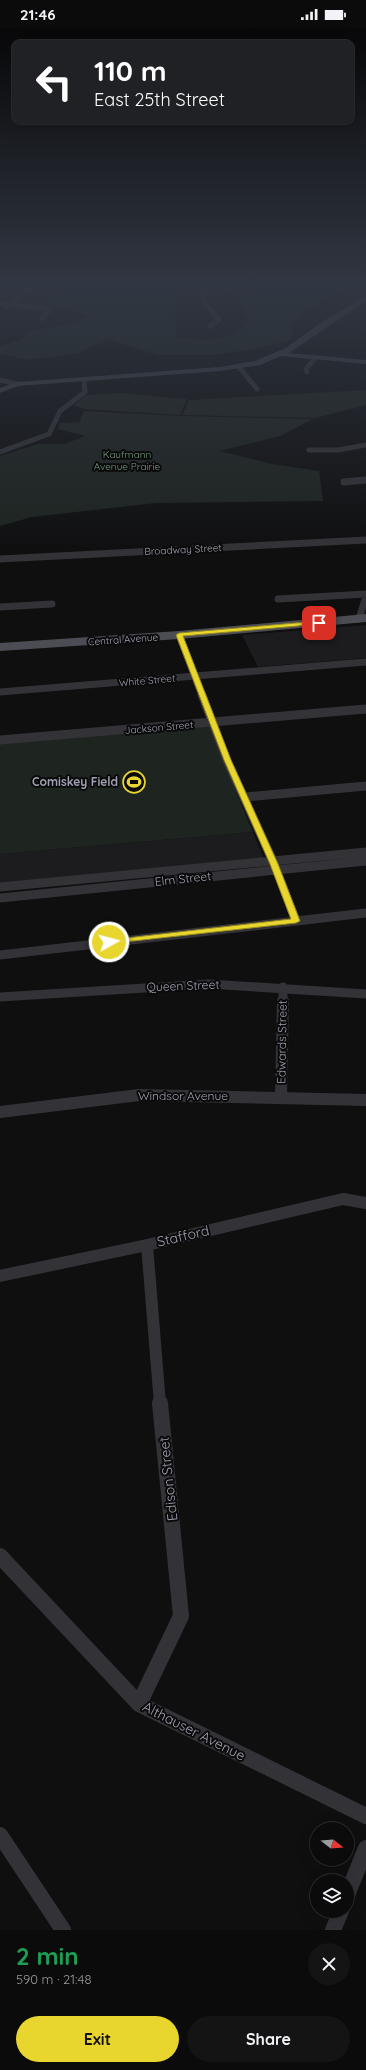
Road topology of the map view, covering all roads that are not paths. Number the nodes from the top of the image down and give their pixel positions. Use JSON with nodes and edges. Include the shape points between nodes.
{"nodes":[{"id":1,"x":152,"y":374,"type":"edge"},
{"id":2,"x":245,"y":374,"type":"edge"},
{"id":3,"x":84,"y":379,"type":"junction"},
{"id":4,"x":0,"y":380,"type":"edge"},
{"id":5,"x":16,"y":384,"type":"junction"},
{"id":6,"x":257,"y":389,"type":"dead end"},
{"id":7,"x":0,"y":391,"type":"edge"},
{"id":8,"x":366,"y":445,"type":"edge"},
{"id":9,"x":309,"y":450,"type":"dead end"},
{"id":10,"x":0,"y":452,"type":"edge"},
{"id":11,"x":366,"y":480,"type":"edge"},
{"id":12,"x":344,"y":482,"type":"dead end"},
{"id":13,"x":366,"y":540,"type":"edge"},
{"id":14,"x":0,"y":559,"type":"edge"},
{"id":15,"x":366,"y":595,"type":"edge"},
{"id":16,"x":278,"y":600,"type":"dead end"},
{"id":17,"x":52,"y":604,"type":"dead end"},
{"id":18,"x":0,"y":607,"type":"edge"},
{"id":19,"x":362,"y":619,"type":"edge"},
{"id":20,"x":179,"y":635,"type":"junction"},
{"id":21,"x":0,"y":647,"type":"edge"},
{"id":22,"x":366,"y":662,"type":"edge"},
{"id":23,"x":196,"y":676,"type":"junction"},
{"id":24,"x":0,"y":692,"type":"edge"},
{"id":25,"x":366,"y":709,"type":"edge"},
{"id":26,"x":213,"y":722,"type":"junction"},
{"id":27,"x":0,"y":740,"type":"edge"},
{"id":28,"x":366,"y":786,"type":"edge"},
{"id":29,"x":245,"y":797,"type":"junction"},
{"id":30,"x":366,"y":852,"type":"edge"},
{"id":31,"x":366,"y":861,"type":"edge"},
{"id":32,"x":274,"y":865,"type":"junction"},
{"id":33,"x":0,"y":887,"type":"edge"},
{"id":34,"x":0,"y":898,"type":"edge"},
{"id":35,"x":366,"y":914,"type":"edge"},
{"id":36,"x":296,"y":921,"type":"junction"},
{"id":37,"x":0,"y":955,"type":"edge"},
{"id":38,"x":283,"y":988,"type":"junction"},
{"id":39,"x":366,"y":994,"type":"edge"},
{"id":40,"x":0,"y":997,"type":"edge"},
{"id":41,"x":281,"y":1097,"type":"junction"},
{"id":42,"x":366,"y":1100,"type":"edge"},
{"id":43,"x":0,"y":1112,"type":"edge"},
{"id":44,"x":366,"y":1203,"type":"edge"},
{"id":45,"x":147,"y":1244,"type":"junction"},
{"id":46,"x":0,"y":1276,"type":"edge"},
{"id":47,"x":0,"y":1556,"type":"edge"},
{"id":48,"x":139,"y":1704,"type":"junction"},
{"id":49,"x":366,"y":1816,"type":"edge"},
{"id":50,"x":0,"y":1835,"type":"edge"},
{"id":51,"x":366,"y":1848,"type":"edge"},
{"id":52,"x":354,"y":1878,"type":"edge"},
{"id":53,"x":338,"y":1918,"type":"edge"},
{"id":54,"x":63,"y":1930,"type":"edge"},
{"id":55,"x":333,"y":1930,"type":"edge"}],
"edges":[{"from":1,"to":3,"type":"main road"},
{"from":2,"to":6,"type":"street"},
{"from":3,"to":5,"type":"main road"},
{"from":3,"to":10,"type":"street","via":[[85,392],[60,411],[49,434]]},
{"from":4,"to":5,"type":"street"},
{"from":5,"to":7,"type":"main road"},
{"from":8,"to":9,"type":"street","via":[[338,450]]},
{"from":11,"to":12,"type":"street"},
{"from":13,"to":14,"type":"street","name":"Broadway Street"},
{"from":15,"to":16,"type":"street"},
{"from":15,"to":19,"type":"street"},
{"from":17,"to":18,"type":"street"},
{"from":19,"to":20,"type":"main road","name":"Central Avenue"},
{"from":20,"to":21,"type":"main road","name":"Central Avenue"},
{"from":20,"to":23,"type":"street"},
{"from":22,"to":23,"type":"street","name":"White Street"},
{"from":23,"to":24,"type":"street","name":"White Street"},
{"from":23,"to":26,"type":"street"},
{"from":25,"to":26,"type":"street","name":"Jackson Street"},
{"from":26,"to":27,"type":"street","name":"Jackson Street"},
{"from":26,"to":29,"type":"street","via":[[227,760]]},
{"from":28,"to":29,"type":"street"},
{"from":29,"to":32,"type":"street"},
{"from":30,"to":32,"type":"street","name":"Elm Street"},
{"from":31,"to":32,"type":"street","name":"Elm Street"},
{"from":32,"to":33,"type":"street","name":"Elm Street"},
{"from":32,"to":34,"type":"street","name":"Elm Street"},
{"from":32,"to":36,"type":"street"},
{"from":35,"to":36,"type":"street"},
{"from":36,"to":37,"type":"street"},
{"from":38,"to":39,"type":"street","name":"Queen Street"},
{"from":38,"to":40,"type":"street","name":"Queen Street","via":[[209,984]]},
{"from":38,"to":41,"type":"street","name":"Edwards Street"},
{"from":41,"to":42,"type":"street","name":"Windsor Avenue"},
{"from":41,"to":43,"type":"street","name":"Windsor Avenue","via":[[139,1095]]},
{"from":44,"to":45,"type":"street","name":"Stafford","via":[[343,1200]]},
{"from":45,"to":46,"type":"street","name":"Stafford"},
{"from":45,"to":48,"type":"street","name":"Edison Street","via":[[181,1616]]},
{"from":47,"to":48,"type":"street","name":"Althauser Avenue"},
{"from":48,"to":49,"type":"street","name":"Althauser Avenue"},
{"from":50,"to":54,"type":"street"},
{"from":51,"to":52,"type":"street"},
{"from":53,"to":55,"type":"street"}]}
